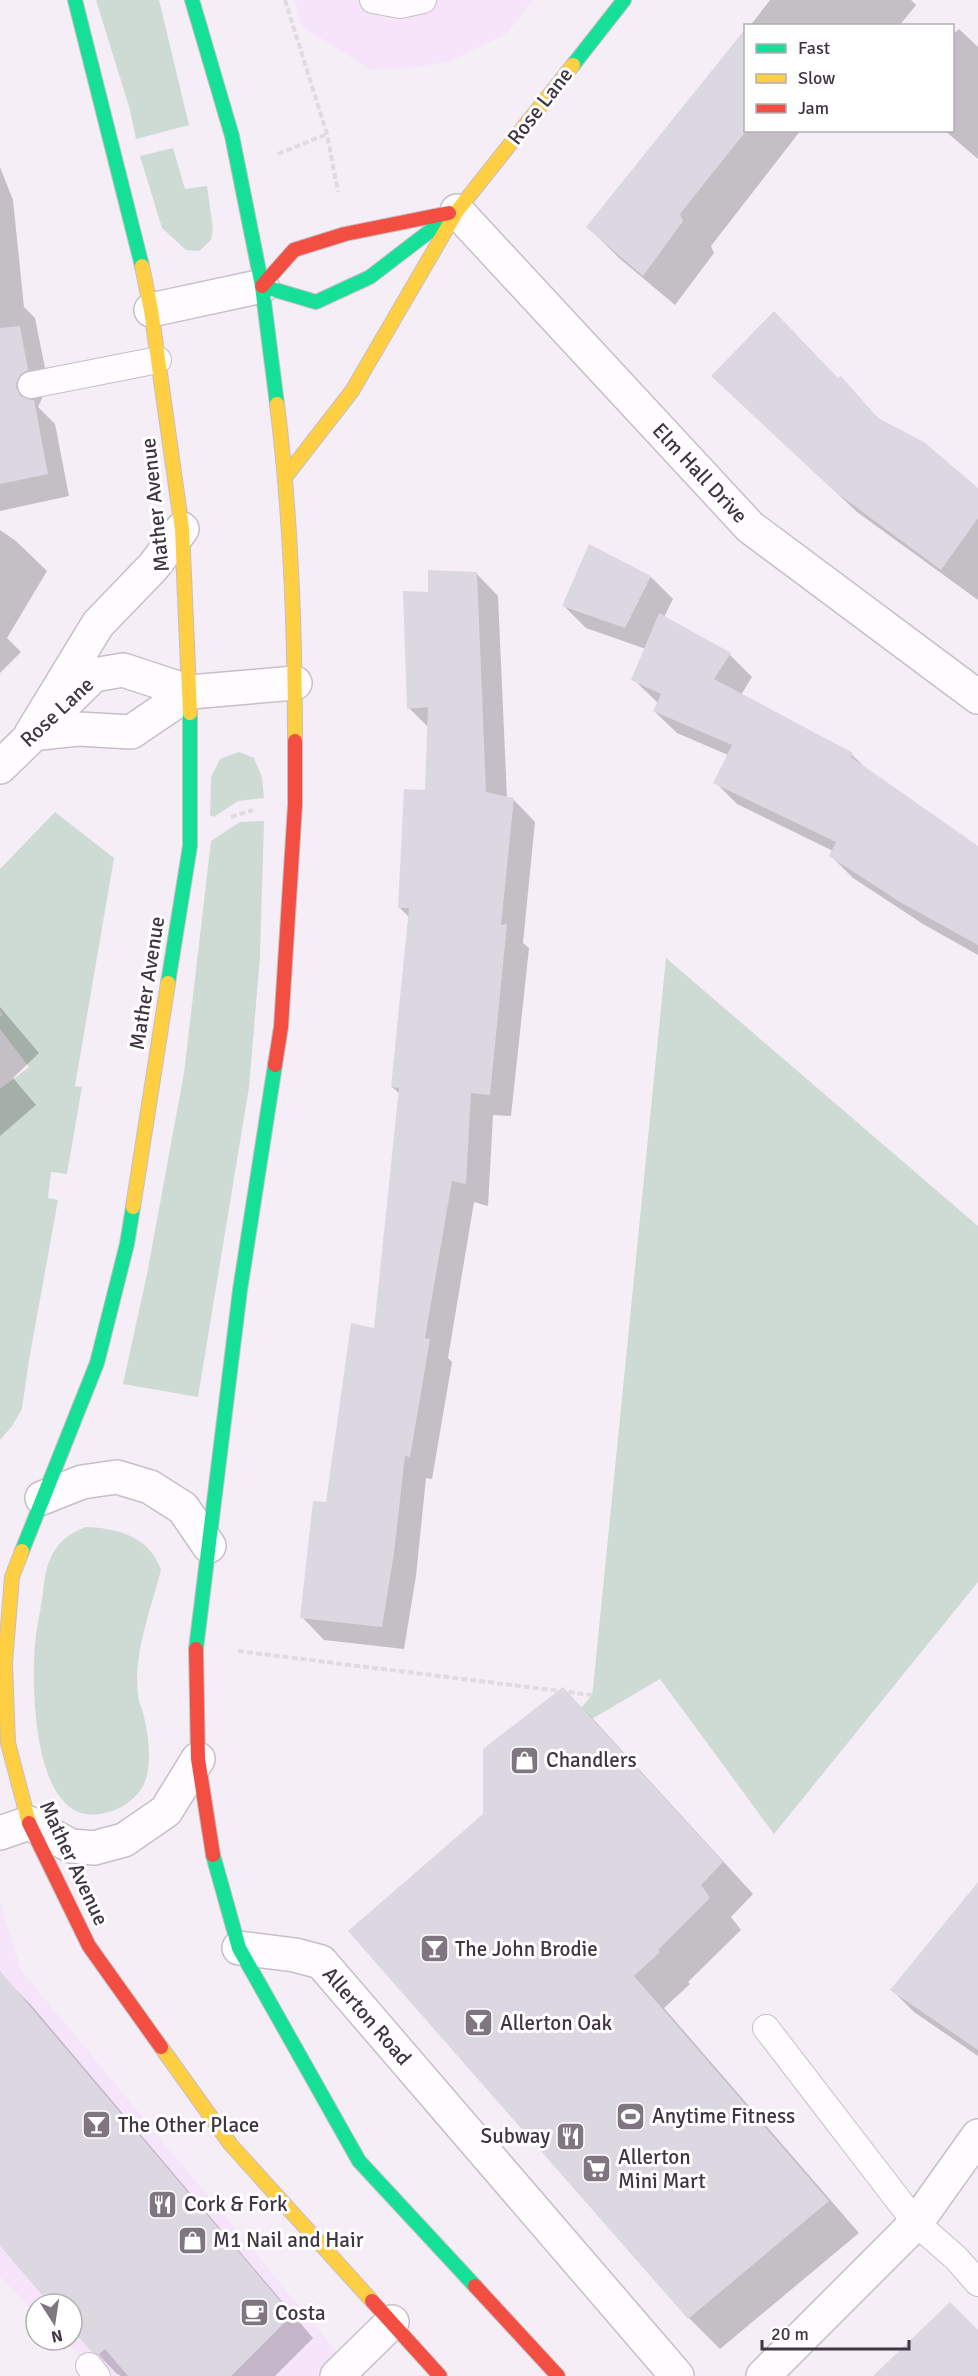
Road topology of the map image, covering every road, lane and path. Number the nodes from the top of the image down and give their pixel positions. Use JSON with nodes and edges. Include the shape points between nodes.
{"nodes":[{"id":1,"x":75,"y":0,"type":"edge"},
{"id":2,"x":192,"y":0,"type":"edge"},
{"id":3,"x":285,"y":0,"type":"edge"},
{"id":4,"x":373,"y":0,"type":"edge"},
{"id":5,"x":423,"y":0,"type":"edge"},
{"id":6,"x":624,"y":0,"type":"edge"},
{"id":7,"x":327,"y":134,"type":"junction"},
{"id":8,"x":239,"y":169,"type":"junction"},
{"id":9,"x":457,"y":211,"type":"junction"},
{"id":10,"x":345,"y":234,"type":"junction"},
{"id":11,"x":262,"y":286,"type":"junction"},
{"id":12,"x":151,"y":310,"type":"junction"},
{"id":13,"x":158,"y":360,"type":"junction"},
{"id":14,"x":31,"y":385,"type":"dead end"},
{"id":15,"x":286,"y":476,"type":"junction"},
{"id":16,"x":182,"y":529,"type":"junction"},
{"id":17,"x":295,"y":683,"type":"junction"},
{"id":18,"x":190,"y":692,"type":"junction"},
{"id":19,"x":978,"y":697,"type":"edge"},
{"id":20,"x":31,"y":734,"type":"junction"},
{"id":21,"x":0,"y":767,"type":"edge"},
{"id":22,"x":259,"y":809,"type":"dead end"},
{"id":23,"x":231,"y":818,"type":"dead end"},
{"id":24,"x":42,"y":1498,"type":"junction"},
{"id":25,"x":209,"y":1546,"type":"junction"},
{"id":26,"x":6,"y":1572,"type":"edge"},
{"id":27,"x":196,"y":1646,"type":"junction"},
{"id":28,"x":592,"y":1695,"type":"dead end"},
{"id":29,"x":198,"y":1759,"type":"junction"},
{"id":30,"x":14,"y":1828,"type":"edge"},
{"id":31,"x":239,"y":1948,"type":"junction"},
{"id":32,"x":766,"y":2028,"type":"dead end"},
{"id":33,"x":978,"y":2136,"type":"edge"},
{"id":34,"x":916,"y":2223,"type":"junction"},
{"id":35,"x":978,"y":2283,"type":"edge"},
{"id":36,"x":392,"y":2322,"type":"junction"},
{"id":37,"x":337,"y":2376,"type":"edge"},
{"id":38,"x":440,"y":2376,"type":"edge"},
{"id":39,"x":558,"y":2376,"type":"edge"},
{"id":40,"x":677,"y":2376,"type":"edge"},
{"id":41,"x":763,"y":2376,"type":"edge"}],
"edges":[{"from":1,"to":12,"type":"main road","name":"Mather Avenue"},
{"from":2,"to":8,"type":"main road"},
{"from":3,"to":7,"type":"path"},
{"from":4,"to":5,"type":"lane","via":[[400,5]]},
{"from":6,"to":9,"type":"main road","name":"Rose Lane"},
{"from":7,"to":8,"type":"path"},
{"from":7,"to":10,"type":"path"},
{"from":8,"to":11,"type":"main road"},
{"from":9,"to":10,"type":"main road"},
{"from":9,"to":11,"type":"main road","via":[[370,277],[316,302]]},
{"from":9,"to":15,"type":"main road","via":[[352,391]]},
{"from":9,"to":19,"type":"street","name":"Elm Hall Drive","via":[[750,527]]},
{"from":10,"to":11,"type":"main road","via":[[294,250]]},
{"from":11,"to":12,"type":"street"},
{"from":11,"to":15,"type":"main road"},
{"from":12,"to":13,"type":"main road","name":"Mather Avenue"},
{"from":13,"to":14,"type":"lane"},
{"from":13,"to":16,"type":"main road","name":"Mather Avenue"},
{"from":15,"to":17,"type":"main road"},
{"from":16,"to":18,"type":"main road","name":"Mather Avenue"},
{"from":16,"to":20,"type":"street","via":[[153,567],[98,624]]},
{"from":17,"to":18,"type":"street"},
{"from":17,"to":25,"type":"main road","via":[[295,805],[281,1027],[240,1290]]},
{"from":18,"to":20,"type":"street","via":[[130,732],[78,729]]},
{"from":18,"to":20,"type":"street","name":"Rose Lane","via":[[123,670],[94,675]]},
{"from":18,"to":24,"type":"main road","name":"Mather Avenue","via":[[190,846],[127,1244],[97,1363]]},
{"from":20,"to":21,"type":"street","name":"Rose Lane"},
{"from":22,"to":23,"type":"path"},
{"from":24,"to":25,"type":"street","via":[[82,1482],[117,1477],[150,1487],[183,1508]]},
{"from":24,"to":26,"type":"main road","name":"Mather Avenue"},
{"from":25,"to":27,"type":"main road"},
{"from":26,"to":30,"type":"main road","name":"Mather Avenue","via":[[5,1663]]},
{"from":27,"to":28,"type":"path"},
{"from":27,"to":29,"type":"main road"},
{"from":29,"to":30,"type":"street","via":[[166,1811],[124,1840],[94,1848],[71,1846]]},
{"from":29,"to":31,"type":"main road","via":[[215,1868]]},
{"from":30,"to":36,"type":"main road","name":"Mather Avenue","via":[[89,1946],[231,2145]]},
{"from":31,"to":39,"type":"main road","via":[[359,2161]]},
{"from":31,"to":40,"type":"street","name":"Allerton Road","via":[[321,1962]]},
{"from":32,"to":34,"type":"lane"},
{"from":33,"to":34,"type":"street"},
{"from":34,"to":35,"type":"lane"},
{"from":34,"to":41,"type":"street"},
{"from":36,"to":37,"type":"street"},
{"from":36,"to":38,"type":"main road"}]}
